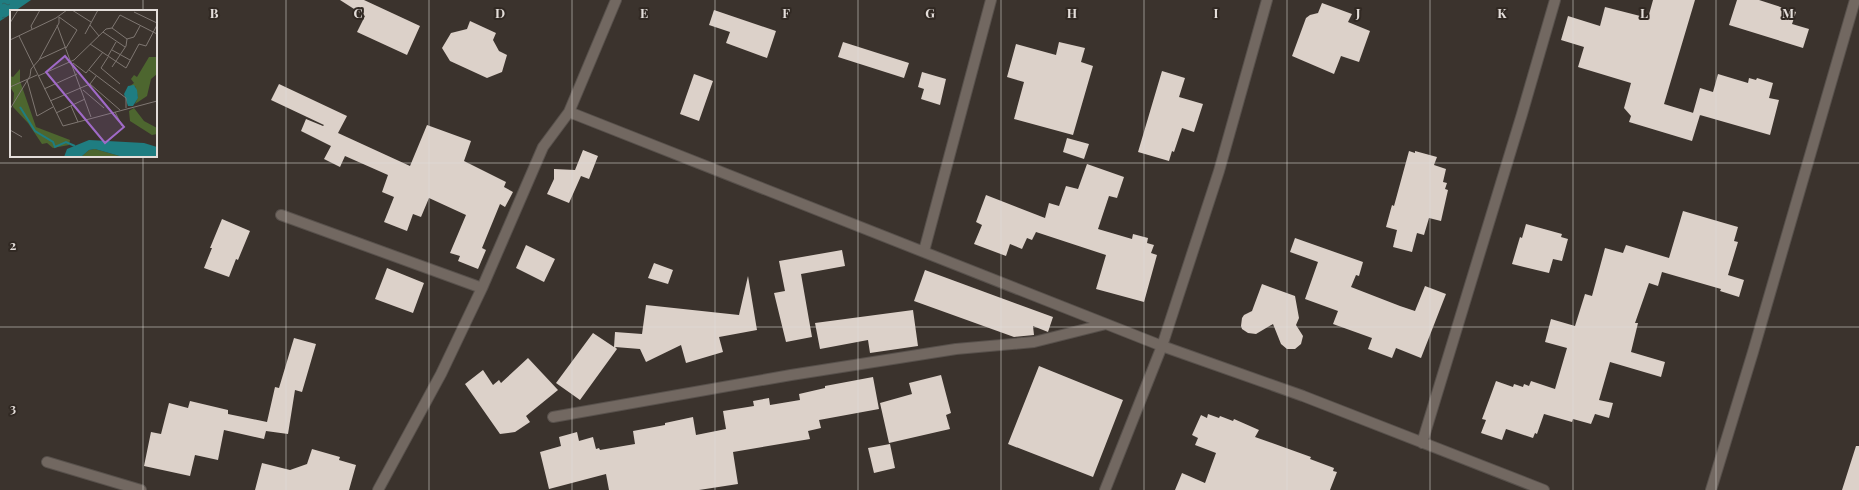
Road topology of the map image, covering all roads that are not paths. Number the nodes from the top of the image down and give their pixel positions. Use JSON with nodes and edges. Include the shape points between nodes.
{"nodes":[{"id":1,"x":616,"y":0,"type":"edge"},
{"id":2,"x":991,"y":0,"type":"edge"},
{"id":3,"x":1267,"y":0,"type":"edge"},
{"id":4,"x":1555,"y":0,"type":"edge"},
{"id":5,"x":1855,"y":0,"type":"edge"},
{"id":6,"x":569,"y":112,"type":"junction"},
{"id":7,"x":281,"y":214,"type":"dead end"},
{"id":8,"x":924,"y":251,"type":"junction"},
{"id":9,"x":482,"y":288,"type":"junction"},
{"id":10,"x":1106,"y":324,"type":"junction"},
{"id":11,"x":1162,"y":346,"type":"junction"},
{"id":12,"x":553,"y":417,"type":"dead end"},
{"id":13,"x":1422,"y":443,"type":"junction"},
{"id":14,"x":47,"y":462,"type":"dead end"},
{"id":15,"x":141,"y":490,"type":"edge"},
{"id":16,"x":378,"y":490,"type":"edge"},
{"id":17,"x":1105,"y":490,"type":"edge"},
{"id":18,"x":1544,"y":490,"type":"edge"},
{"id":19,"x":1711,"y":490,"type":"edge"}],
"edges":[{"from":1,"to":6,"type":"street"},
{"from":2,"to":8,"type":"street"},
{"from":3,"to":11,"type":"street","via":[[1219,171]]},
{"from":4,"to":13,"type":"street"},
{"from":5,"to":19,"type":"street"},
{"from":6,"to":8,"type":"street"},
{"from":6,"to":9,"type":"street","via":[[543,147]]},
{"from":7,"to":9,"type":"street"},
{"from":8,"to":10,"type":"street"},
{"from":9,"to":16,"type":"street","via":[[441,374]]},
{"from":10,"to":11,"type":"street"},
{"from":10,"to":12,"type":"street","via":[[1034,342],[956,348]]},
{"from":11,"to":13,"type":"street","via":[[1303,396]]},
{"from":11,"to":17,"type":"street"},
{"from":13,"to":18,"type":"street"},
{"from":14,"to":15,"type":"street"}]}
